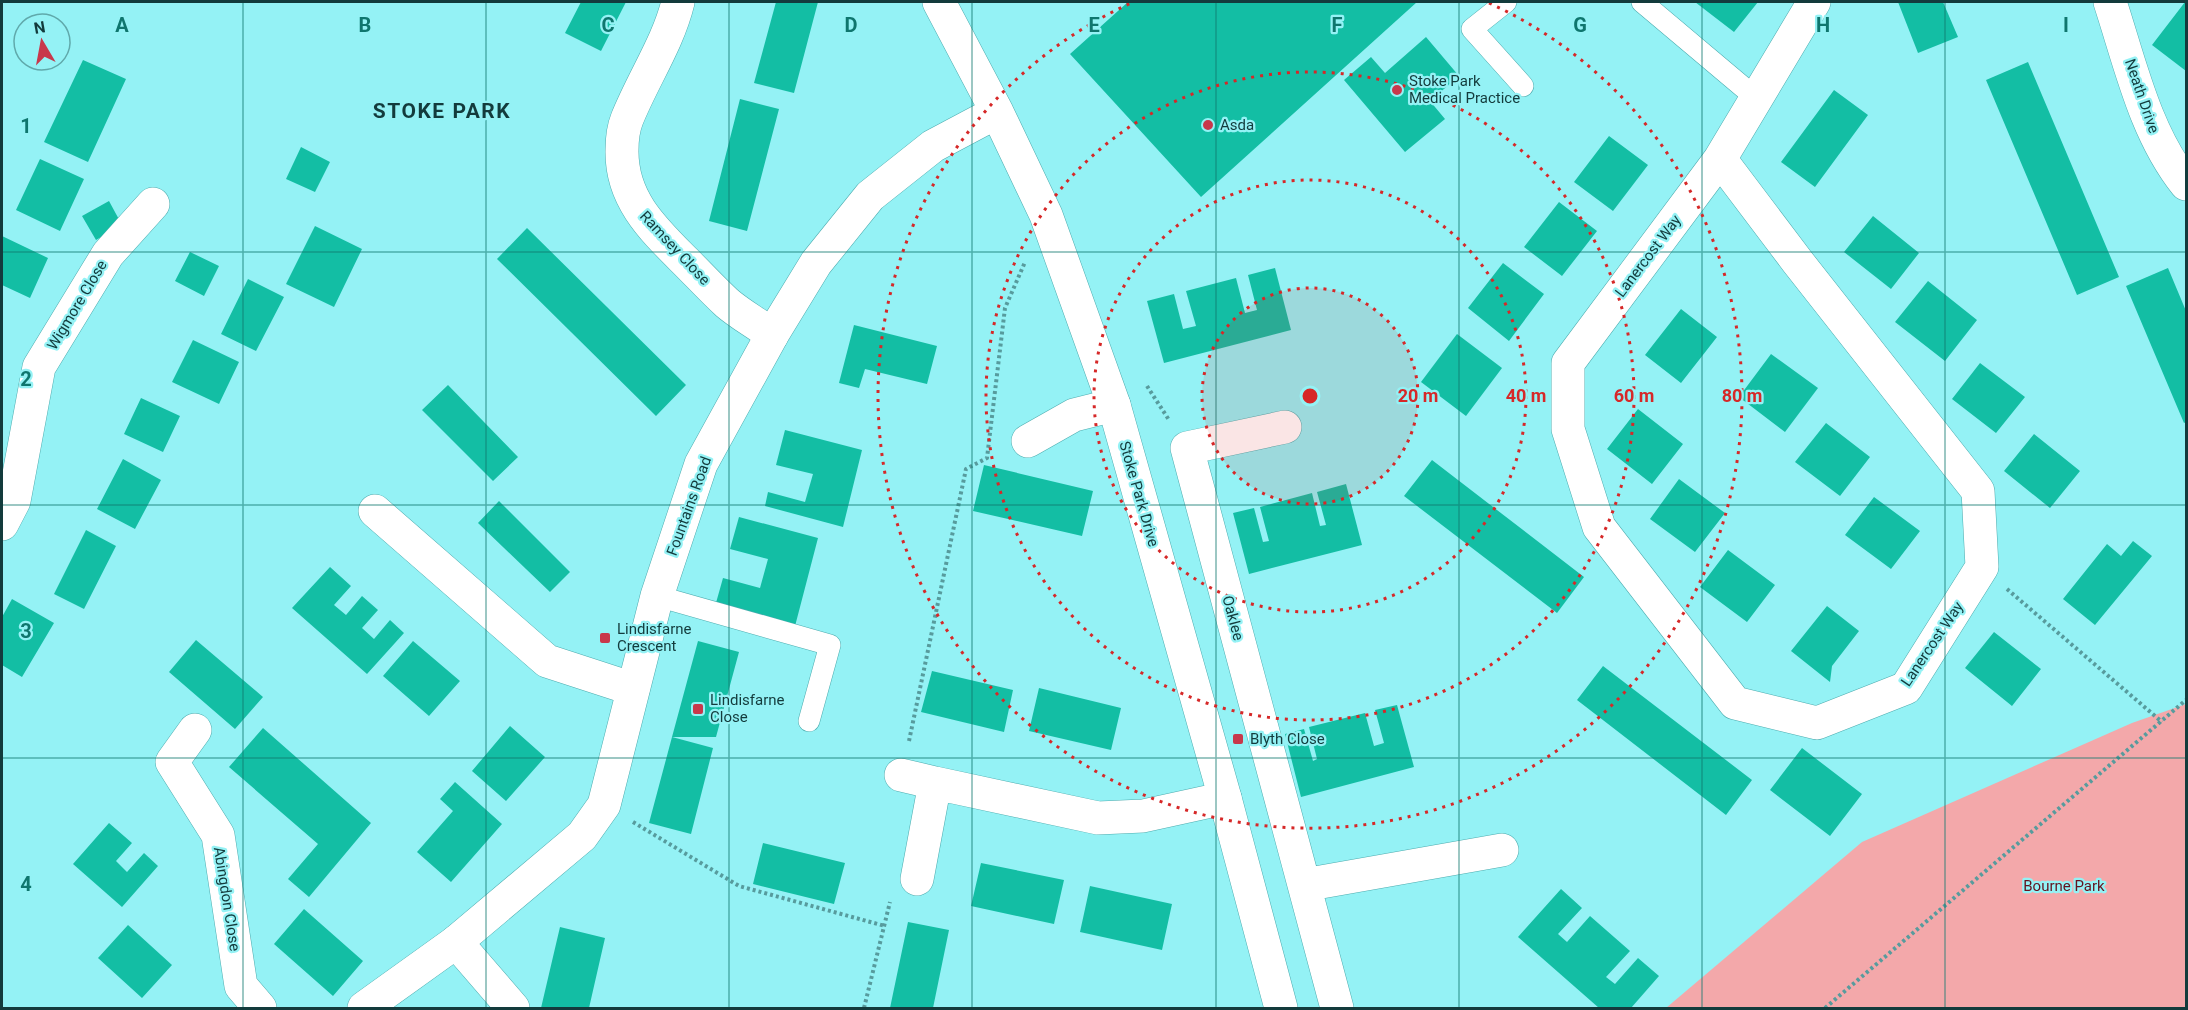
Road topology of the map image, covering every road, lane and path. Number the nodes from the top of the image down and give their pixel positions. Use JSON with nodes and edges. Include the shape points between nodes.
{"nodes":[{"id":1,"x":678,"y":2,"type":"edge"},
{"id":2,"x":939,"y":2,"type":"edge"},
{"id":3,"x":1506,"y":2,"type":"edge"},
{"id":4,"x":1642,"y":2,"type":"edge"},
{"id":5,"x":1815,"y":2,"type":"edge"},
{"id":6,"x":2110,"y":2,"type":"edge"},
{"id":7,"x":1523,"y":86,"type":"dead end"},
{"id":8,"x":1756,"y":98,"type":"junction"},
{"id":9,"x":997,"y":112,"type":"junction"},
{"id":10,"x":1720,"y":159,"type":"junction"},
{"id":11,"x":2187,"y":184,"type":"edge"},
{"id":12,"x":153,"y":204,"type":"dead end"},
{"id":13,"x":1046,"y":215,"type":"junction"},
{"id":14,"x":772,"y":335,"type":"junction"},
{"id":15,"x":1114,"y":405,"type":"junction"},
{"id":16,"x":1285,"y":427,"type":"dead end"},
{"id":17,"x":1028,"y":441,"type":"dead end"},
{"id":18,"x":375,"y":511,"type":"dead end"},
{"id":19,"x":2,"y":524,"type":"edge"},
{"id":20,"x":1982,"y":567,"type":"junction"},
{"id":21,"x":657,"y":596,"type":"junction"},
{"id":22,"x":633,"y":689,"type":"junction"},
{"id":23,"x":2187,"y":700,"type":"edge"},
{"id":24,"x":810,"y":721,"type":"dead end"},
{"id":25,"x":2162,"y":722,"type":"junction"},
{"id":26,"x":195,"y":730,"type":"dead end"},
{"id":27,"x":901,"y":775,"type":"joint"},
{"id":28,"x":935,"y":783,"type":"junction"},
{"id":29,"x":1225,"y":798,"type":"junction"},
{"id":30,"x":604,"y":805,"type":"junction"},
{"id":31,"x":1502,"y":850,"type":"dead end"},
{"id":32,"x":1304,"y":885,"type":"junction"},
{"id":33,"x":904,"y":886,"type":"joint"},
{"id":34,"x":885,"y":926,"type":"junction"},
{"id":35,"x":456,"y":942,"type":"junction"},
{"id":36,"x":260,"y":1008,"type":"edge"},
{"id":37,"x":364,"y":1008,"type":"edge"},
{"id":38,"x":513,"y":1008,"type":"edge"},
{"id":39,"x":864,"y":1008,"type":"edge"},
{"id":40,"x":1281,"y":1008,"type":"edge"},
{"id":41,"x":1337,"y":1008,"type":"edge"},
{"id":42,"x":1825,"y":1008,"type":"edge"}],
"edges":[{"from":1,"to":14,"type":"street","name":"Ramsey Close","via":[[665,40],[626,120],[624,178],[631,198],[656,232],[728,303]]},
{"from":2,"to":9,"type":"street","name":"Stoke Park Drive"},
{"from":3,"to":7,"type":"lane","via":[[1472,29]]},
{"from":4,"to":8,"type":"lane"},
{"from":5,"to":8,"type":"street","name":"Lanercost Way"},
{"from":6,"to":11,"type":"street","name":"Neath Drive","via":[[2158,142]]},
{"from":8,"to":10,"type":"street","name":"Lanercost Way"},
{"from":9,"to":13,"type":"street","name":"Stoke Park Drive"},
{"from":9,"to":14,"type":"street","name":"Fountains Road","via":[[933,146],[870,196],[816,263]]},
{"from":10,"to":20,"type":"street","via":[[1978,491]]},
{"from":10,"to":20,"type":"street","name":"Lanercost Way","via":[[1568,363],[1568,429],[1599,527],[1735,703],[1817,723],[1906,688]]},
{"from":12,"to":19,"type":"street","name":"Wigmore Close","via":[[108,254],[39,367],[14,501]]},
{"from":13,"to":15,"type":"street","name":"Stoke Park Drive"},
{"from":13,"to":27,"type":"path","via":[[1005,308],[987,458],[966,469]]},
{"from":14,"to":21,"type":"street","name":"Fountains Road","via":[[701,464]]},
{"from":15,"to":17,"type":"street","via":[[1074,415]]},
{"from":15,"to":29,"type":"street","name":"Stoke Park Drive"},
{"from":16,"to":32,"type":"street","name":"Oaklee","via":[[1187,448]]},
{"from":18,"to":22,"type":"street","via":[[547,661]]},
{"from":20,"to":25,"type":"path"},
{"from":21,"to":22,"type":"street","name":"Fountains Road"},
{"from":21,"to":24,"type":"lane","via":[[830,645]]},
{"from":22,"to":30,"type":"street","name":"Fountains Road"},
{"from":23,"to":25,"type":"path"},
{"from":25,"to":42,"type":"path"},
{"from":26,"to":36,"type":"street","name":"Abingdon Close","via":[[172,762],[218,835],[241,986]]},
{"from":27,"to":28,"type":"street"},
{"from":28,"to":29,"type":"street","via":[[1098,818],[1143,816]]},
{"from":28,"to":33,"type":"street"},
{"from":29,"to":40,"type":"street","name":"Stoke Park Drive"},
{"from":30,"to":34,"type":"path","via":[[739,886]]},
{"from":30,"to":35,"type":"street","name":"Fountains Road","via":[[582,836]]},
{"from":31,"to":32,"type":"street"},
{"from":32,"to":41,"type":"street","name":"Oaklee"},
{"from":33,"to":34,"type":"path"},
{"from":34,"to":39,"type":"path"},
{"from":35,"to":37,"type":"street","name":"Fountains Road"},
{"from":35,"to":38,"type":"street"}]}
